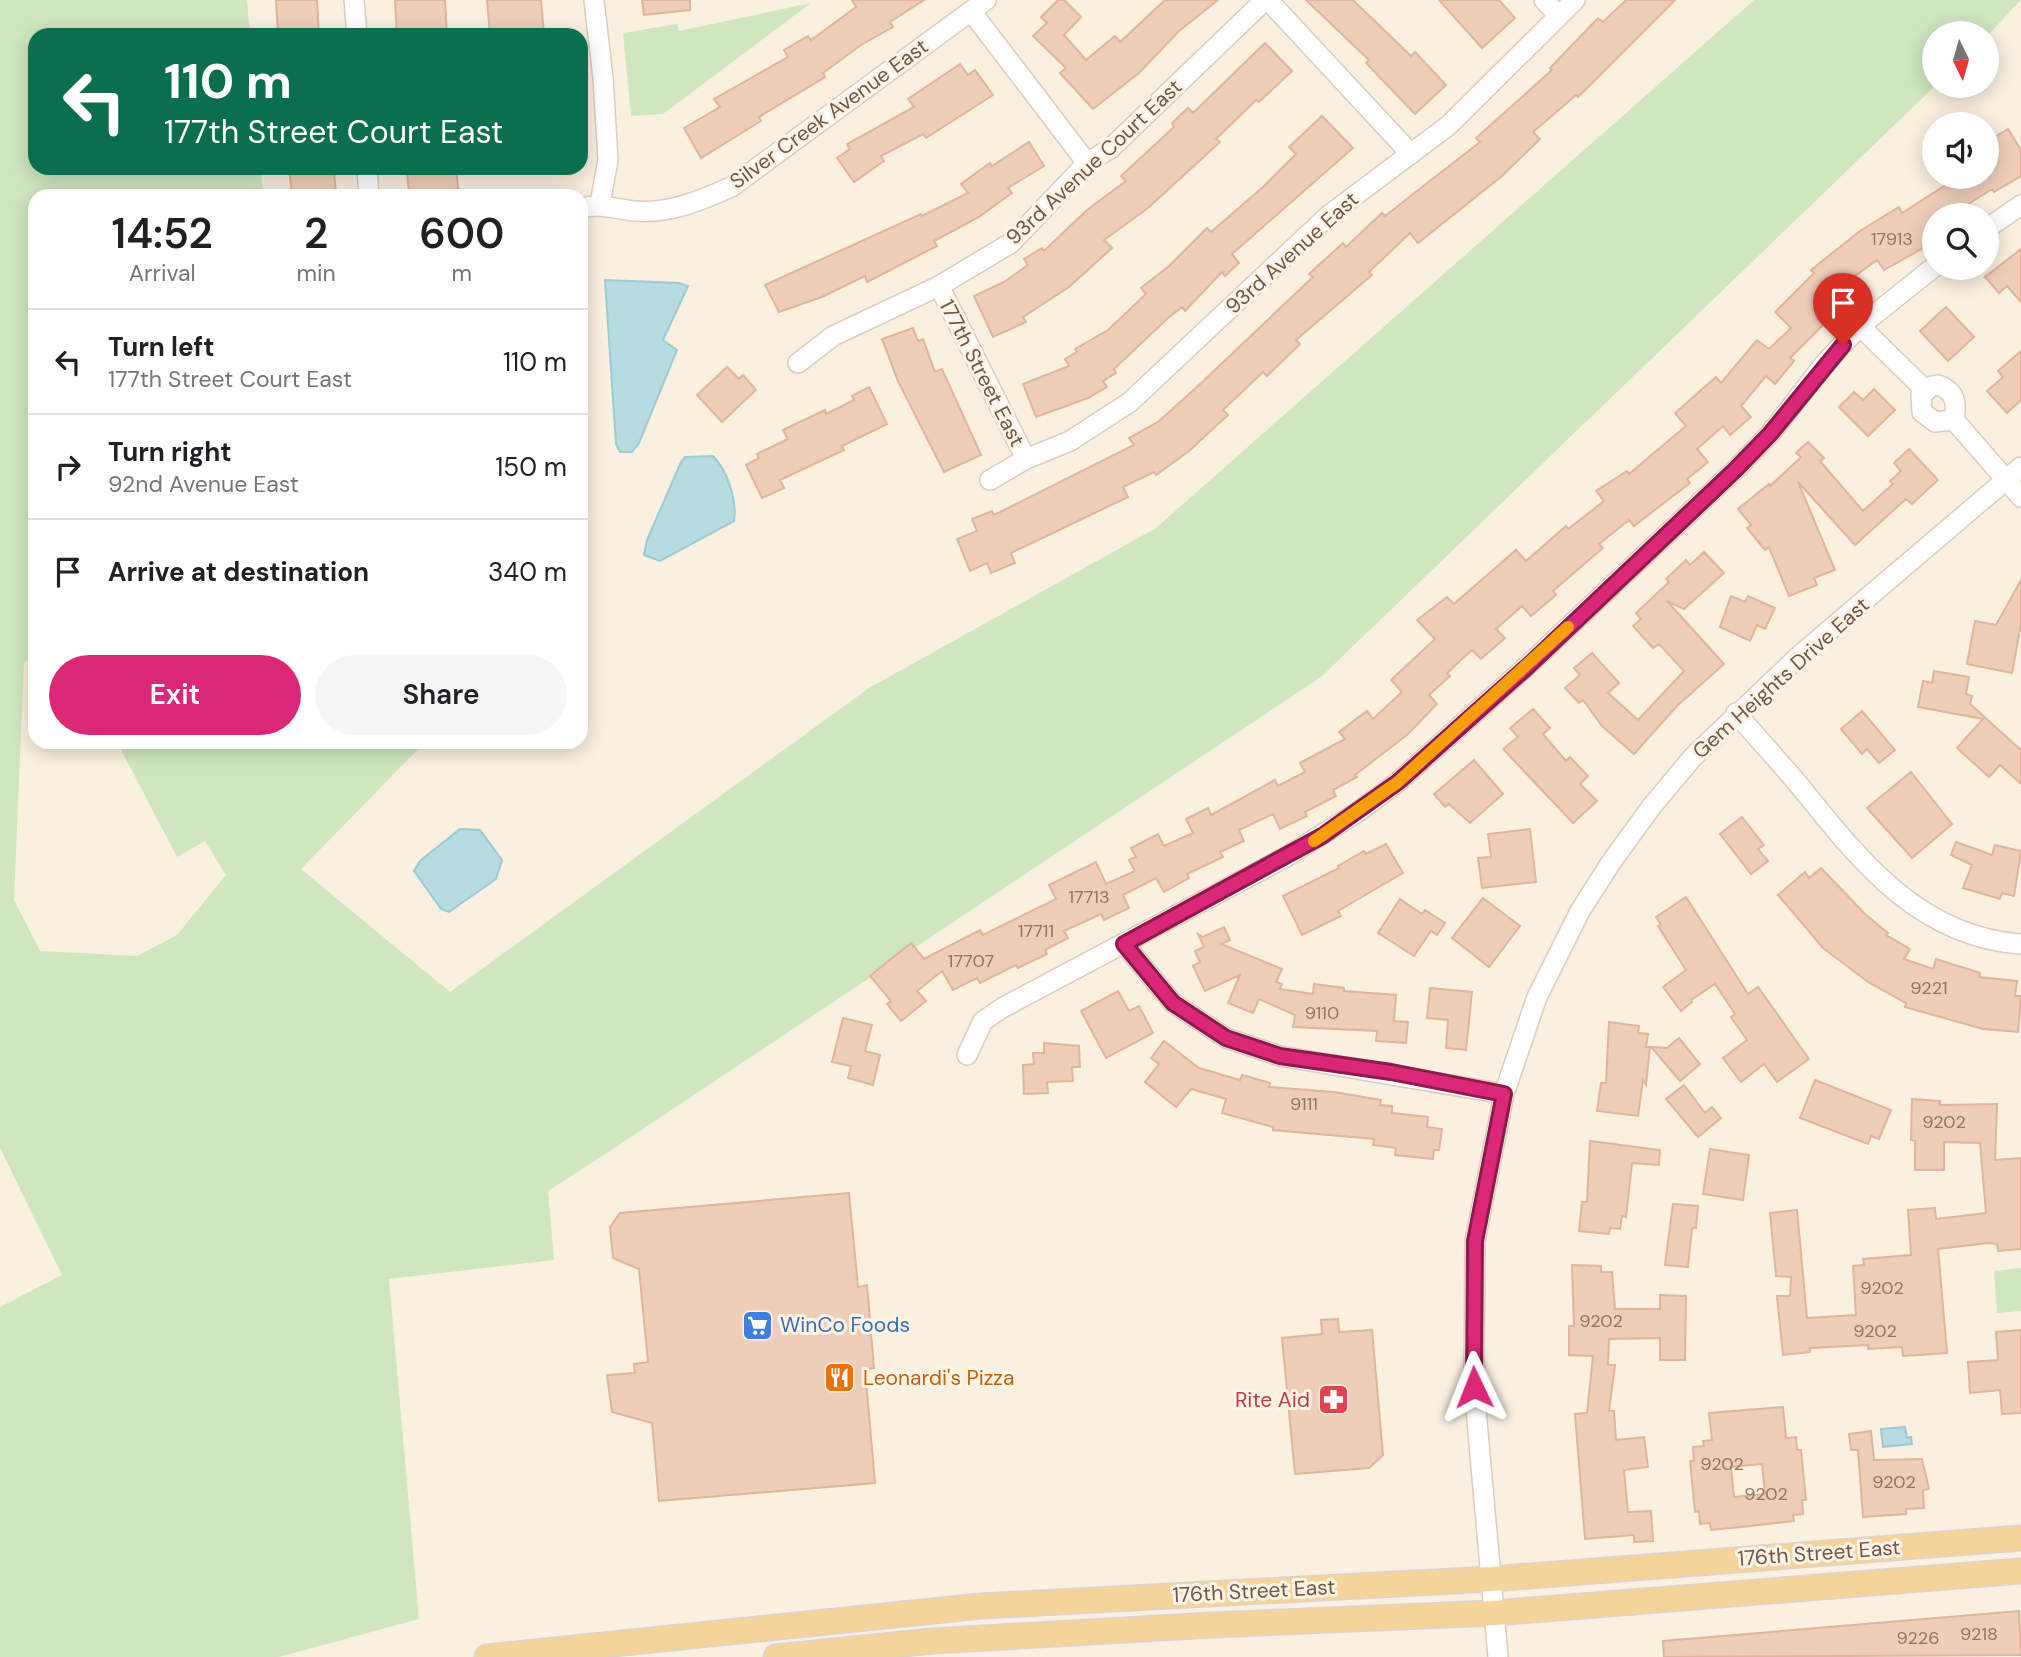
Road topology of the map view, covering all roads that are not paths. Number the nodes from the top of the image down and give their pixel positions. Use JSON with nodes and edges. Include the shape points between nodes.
{"nodes":[{"id":1,"x":354,"y":0,"type":"edge"},
{"id":2,"x":594,"y":0,"type":"edge"},
{"id":3,"x":1266,"y":0,"type":"edge"},
{"id":4,"x":1544,"y":0,"type":"edge"},
{"id":5,"x":1575,"y":0,"type":"edge"},
{"id":6,"x":979,"y":6,"type":"edge"},
{"id":7,"x":1558,"y":15,"type":"junction"},
{"id":8,"x":356,"y":28,"type":"edge"},
{"id":9,"x":1411,"y":154,"type":"junction"},
{"id":10,"x":1087,"y":163,"type":"junction"},
{"id":11,"x":2021,"y":205,"type":"edge"},
{"id":12,"x":591,"y":206,"type":"edge"},
{"id":13,"x":1999,"y":220,"type":"edge"},
{"id":14,"x":1922,"y":277,"type":"edge"},
{"id":15,"x":939,"y":286,"type":"junction"},
{"id":16,"x":1860,"y":326,"type":"junction"},
{"id":17,"x":797,"y":363,"type":"dead end"},
{"id":18,"x":1925,"y":390,"type":"junction"},
{"id":19,"x":1954,"y":420,"type":"junction"},
{"id":20,"x":1026,"y":459,"type":"junction"},
{"id":21,"x":2021,"y":467,"type":"edge"},
{"id":22,"x":990,"y":480,"type":"dead end"},
{"id":23,"x":2007,"y":482,"type":"junction"},
{"id":24,"x":2021,"y":497,"type":"edge"},
{"id":25,"x":1736,"y":713,"type":"junction"},
{"id":26,"x":1124,"y":944,"type":"junction"},
{"id":27,"x":2021,"y":944,"type":"edge"},
{"id":28,"x":967,"y":1055,"type":"dead end"},
{"id":29,"x":1504,"y":1094,"type":"junction"},
{"id":30,"x":2021,"y":1538,"type":"edge"},
{"id":31,"x":2021,"y":1571,"type":"edge"},
{"id":32,"x":1491,"y":1579,"type":"junction"},
{"id":33,"x":1494,"y":1614,"type":"junction"},
{"id":34,"x":488,"y":1657,"type":"edge"},
{"id":35,"x":776,"y":1657,"type":"edge"},
{"id":36,"x":1498,"y":1657,"type":"edge"}],
"edges":[{"from":1,"to":8,"type":"street"},
{"from":2,"to":12,"type":"street","via":[[608,160]]},
{"from":3,"to":9,"type":"street"},
{"from":3,"to":10,"type":"street","name":"93rd Avenue Court East","via":[[1111,148]]},
{"from":4,"to":7,"type":"street"},
{"from":5,"to":7,"type":"street","name":"93rd Avenue East"},
{"from":6,"to":10,"type":"street"},
{"from":6,"to":12,"type":"street","name":"Silver Creek Avenue East","via":[[730,187],[673,209]]},
{"from":7,"to":9,"type":"street","name":"93rd Avenue East","via":[[1449,125]]},
{"from":9,"to":20,"type":"street","name":"93rd Avenue East","via":[[1329,215],[1130,402],[1070,441]]},
{"from":10,"to":15,"type":"street","name":"93rd Avenue Court East","via":[[1011,243]]},
{"from":11,"to":13,"type":"street"},
{"from":14,"to":16,"type":"street"},
{"from":15,"to":17,"type":"street","name":"93rd Avenue Court East","via":[[833,337]]},
{"from":15,"to":20,"type":"street","name":"177th Street East"},
{"from":16,"to":18,"type":"street"},
{"from":16,"to":26,"type":"street","via":[[1735,470],[1398,782],[1322,836]]},
{"from":18,"to":19,"type":"street","via":[[1947,388],[1956,402]]},
{"from":18,"to":19,"type":"street","via":[[1920,404],[1926,418]]},
{"from":19,"to":23,"type":"street"},
{"from":20,"to":22,"type":"street","name":"93rd Avenue East"},
{"from":21,"to":23,"type":"street","name":"Gem Heights Drive East"},
{"from":23,"to":24,"type":"street"},
{"from":23,"to":25,"type":"street","name":"Gem Heights Drive East"},
{"from":25,"to":27,"type":"street","via":[[1837,834],[1896,894],[1962,931]]},
{"from":25,"to":29,"type":"street","name":"Gem Heights Drive East","via":[[1652,806],[1580,911],[1537,997]]},
{"from":26,"to":28,"type":"street","via":[[983,1021]]},
{"from":26,"to":29,"type":"street","via":[[1173,1003],[1226,1038],[1280,1056]]},
{"from":29,"to":32,"type":"street","name":"Gem Heights Drive East","via":[[1475,1241],[1472,1315]]},
{"from":30,"to":32,"type":"main road","name":"176th Street East"},
{"from":31,"to":33,"type":"main road","name":"176th Street East"},
{"from":32,"to":33,"type":"street","name":"Gem Heights Drive East"},
{"from":32,"to":34,"type":"main road","name":"176th Street East","via":[[981,1606]]},
{"from":33,"to":35,"type":"main road","name":"176th Street East","via":[[933,1641]]},
{"from":33,"to":36,"type":"street","name":"Gem Heights Drive East"}]}
